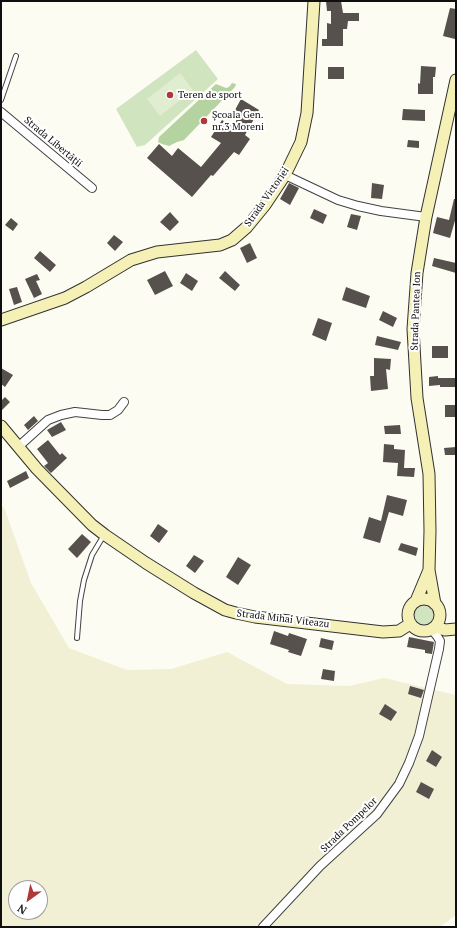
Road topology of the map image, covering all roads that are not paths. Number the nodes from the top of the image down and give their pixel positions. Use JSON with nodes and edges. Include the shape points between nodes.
{"nodes":[{"id":1,"x":314,"y":1,"type":"edge"},
{"id":2,"x":16,"y":56,"type":"dead end"},
{"id":3,"x":456,"y":80,"type":"edge"},
{"id":4,"x":1,"y":100,"type":"edge"},
{"id":5,"x":1,"y":112,"type":"edge"},
{"id":6,"x":285,"y":175,"type":"junction"},
{"id":7,"x":92,"y":188,"type":"dead end"},
{"id":8,"x":426,"y":217,"type":"junction"},
{"id":9,"x":1,"y":320,"type":"edge"},
{"id":10,"x":124,"y":402,"type":"dead end"},
{"id":11,"x":1,"y":426,"type":"edge"},
{"id":12,"x":18,"y":447,"type":"junction"},
{"id":13,"x":105,"y":535,"type":"junction"},
{"id":14,"x":429,"y":570,"type":"junction"},
{"id":15,"x":416,"y":601,"type":"junction"},
{"id":16,"x":435,"y":604,"type":"junction"},
{"id":17,"x":410,"y":624,"type":"junction"},
{"id":18,"x":434,"y":628,"type":"junction"},
{"id":19,"x":456,"y":629,"type":"edge"},
{"id":20,"x":77,"y":638,"type":"dead end"},
{"id":21,"x":263,"y":927,"type":"edge"}],
"edges":[{"from":1,"to":6,"type":"street","name":"Strada Victoriei","via":[[307,114],[301,142]]},
{"from":2,"to":4,"type":"lane"},
{"from":3,"to":8,"type":"street","name":"Strada Pantea Ion"},
{"from":5,"to":7,"type":"street","name":"Strada Libertății"},
{"from":6,"to":8,"type":"street","via":[[338,200],[358,206]]},
{"from":6,"to":9,"type":"street","name":"Strada Victoriei","via":[[254,219],[232,240],[220,245],[145,255],[131,260],[65,298]]},
{"from":8,"to":14,"type":"street","name":"Strada Pantea Ion","via":[[417,272],[413,329],[417,398],[429,474]]},
{"from":10,"to":12,"type":"street","via":[[110,415],[75,412],[48,420]]},
{"from":11,"to":12,"type":"street","name":"Strada Mihai Viteazu"},
{"from":12,"to":13,"type":"street","name":"Strada Mihai Viteazu","via":[[92,525]]},
{"from":13,"to":17,"type":"street","name":"Strada Mihai Viteazu","via":[[194,593],[225,610],[387,632],[399,631]]},
{"from":13,"to":20,"type":"lane","via":[[92,555],[84,580]]},
{"from":14,"to":15,"type":"street","name":"Strada Pantea Ion"},
{"from":14,"to":16,"type":"street","name":"Strada Pantea Ion"},
{"from":15,"to":16,"type":"street","via":[[426,599]]},
{"from":15,"to":17,"type":"street","via":[[407,614]]},
{"from":16,"to":18,"type":"street","via":[[440,618]]},
{"from":17,"to":18,"type":"street","via":[[422,632]]},
{"from":18,"to":19,"type":"street"},
{"from":18,"to":21,"type":"street","name":"Strada Pompelor","via":[[440,641],[439,649],[418,736],[399,784],[377,814],[320,866]]}]}
